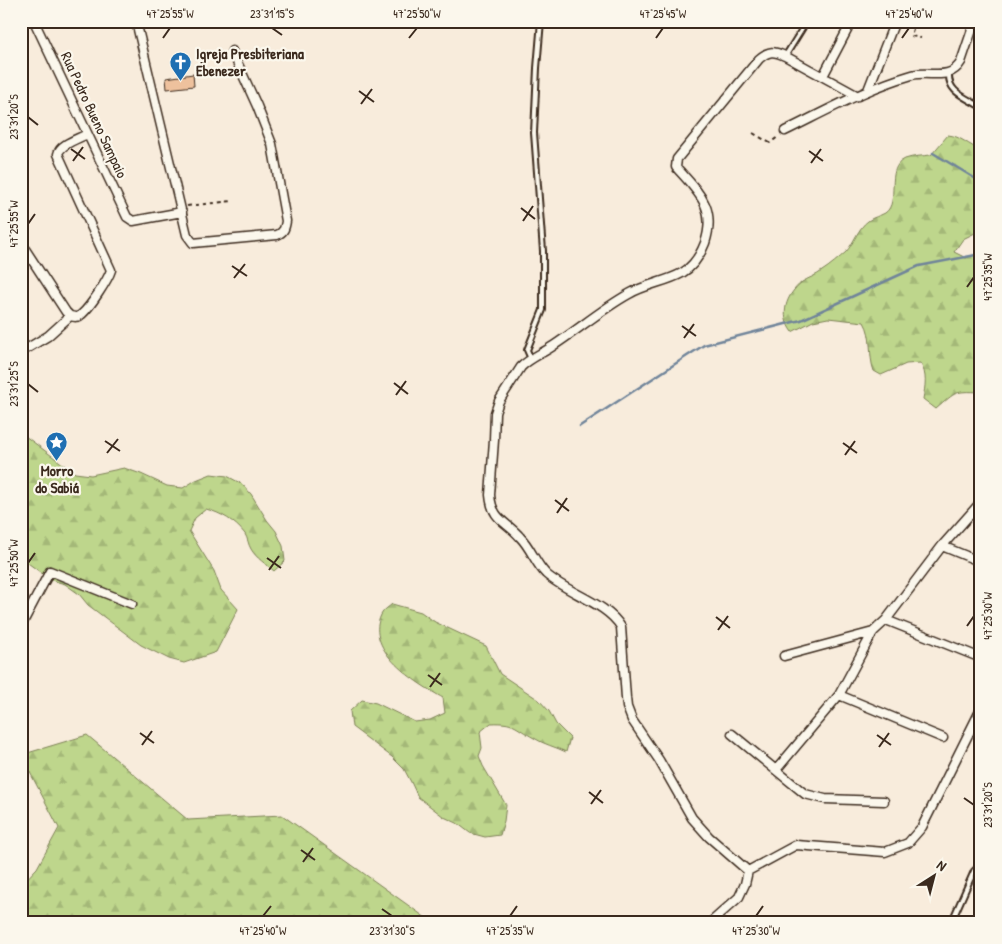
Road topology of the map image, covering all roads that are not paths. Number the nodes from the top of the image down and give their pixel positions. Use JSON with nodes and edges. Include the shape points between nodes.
{"nodes":[{"id":1,"x":34,"y":21,"type":"edge"},
{"id":2,"x":136,"y":21,"type":"edge"},
{"id":3,"x":542,"y":21,"type":"edge"},
{"id":4,"x":807,"y":21,"type":"edge"},
{"id":5,"x":852,"y":21,"type":"edge"},
{"id":6,"x":895,"y":21,"type":"edge"},
{"id":7,"x":975,"y":21,"type":"edge"},
{"id":8,"x":232,"y":51,"type":"dead end"},
{"id":9,"x":786,"y":56,"type":"junction"},
{"id":10,"x":949,"y":74,"type":"junction"},
{"id":11,"x":823,"y":76,"type":"junction"},
{"id":12,"x":868,"y":90,"type":"junction"},
{"id":13,"x":858,"y":96,"type":"junction"},
{"id":14,"x":981,"y":107,"type":"edge"},
{"id":15,"x":785,"y":131,"type":"road end"},
{"id":16,"x":87,"y":134,"type":"junction"},
{"id":17,"x":181,"y":209,"type":"junction"},
{"id":18,"x":21,"y":243,"type":"edge"},
{"id":19,"x":70,"y":316,"type":"junction"},
{"id":20,"x":21,"y":352,"type":"edge"},
{"id":21,"x":531,"y":359,"type":"junction"},
{"id":22,"x":981,"y":502,"type":"edge"},
{"id":23,"x":942,"y":546,"type":"junction"},
{"id":24,"x":981,"y":562,"type":"edge"},
{"id":25,"x":132,"y":604,"type":"dead end"},
{"id":26,"x":886,"y":620,"type":"junction"},
{"id":27,"x":21,"y":626,"type":"edge"},
{"id":28,"x":873,"y":632,"type":"junction"},
{"id":29,"x":784,"y":656,"type":"dead end"},
{"id":30,"x":981,"y":658,"type":"edge"},
{"id":31,"x":839,"y":695,"type":"junction"},
{"id":32,"x":981,"y":709,"type":"edge"},
{"id":33,"x":732,"y":734,"type":"dead end"},
{"id":34,"x":943,"y":738,"type":"dead end"},
{"id":35,"x":776,"y":770,"type":"junction"},
{"id":36,"x":884,"y":801,"type":"dead end"},
{"id":37,"x":981,"y":864,"type":"edge"},
{"id":38,"x":748,"y":871,"type":"junction"},
{"id":39,"x":710,"y":923,"type":"edge"},
{"id":40,"x":951,"y":923,"type":"edge"}],
"edges":[{"from":1,"to":16,"type":"street","name":"Rua Pedro Bueno Sampaio"},
{"from":2,"to":17,"type":"street"},
{"from":3,"to":21,"type":"lane","via":[[534,133],[543,251],[543,310],[527,350]]},
{"from":4,"to":9,"type":"lane"},
{"from":5,"to":11,"type":"street"},
{"from":6,"to":12,"type":"street"},
{"from":7,"to":10,"type":"street","via":[[961,62]]},
{"from":8,"to":17,"type":"street","via":[[272,144],[285,228],[277,235],[197,243],[190,241],[187,235]]},
{"from":9,"to":11,"type":"street"},
{"from":9,"to":21,"type":"street","via":[[770,51],[760,59],[677,159],[676,167],[700,194],[708,212],[709,228],[696,260],[680,274],[629,294]]},
{"from":10,"to":12,"type":"street","via":[[918,74]]},
{"from":10,"to":14,"type":"lane","via":[[951,88]]},
{"from":11,"to":13,"type":"street"},
{"from":12,"to":13,"type":"street"},
{"from":13,"to":15,"type":"street"},
{"from":16,"to":17,"type":"street","name":"Rua Pedro Bueno Sampaio","via":[[130,219],[133,221]]},
{"from":16,"to":19,"type":"street","via":[[63,147],[58,154],[111,270],[82,314]]},
{"from":18,"to":19,"type":"street"},
{"from":19,"to":20,"type":"street","via":[[48,336]]},
{"from":21,"to":38,"type":"street","via":[[521,367],[496,409],[490,495],[494,513],[520,536],[548,576],[618,622],[627,707],[632,720],[692,818],[709,838]]},
{"from":22,"to":23,"type":"street"},
{"from":23,"to":24,"type":"street"},
{"from":23,"to":26,"type":"street"},
{"from":25,"to":27,"type":"street","via":[[50,571]]},
{"from":26,"to":28,"type":"street"},
{"from":26,"to":30,"type":"street"},
{"from":28,"to":29,"type":"street"},
{"from":28,"to":31,"type":"street"},
{"from":31,"to":34,"type":"street"},
{"from":31,"to":35,"type":"street"},
{"from":32,"to":38,"type":"street","via":[[922,827],[908,843],[884,852],[796,845]]},
{"from":33,"to":35,"type":"street"},
{"from":35,"to":36,"type":"street","via":[[805,794],[825,799]]},
{"from":37,"to":40,"type":"lane","via":[[974,871]]},
{"from":38,"to":39,"type":"street","via":[[746,884],[739,896]]}]}
